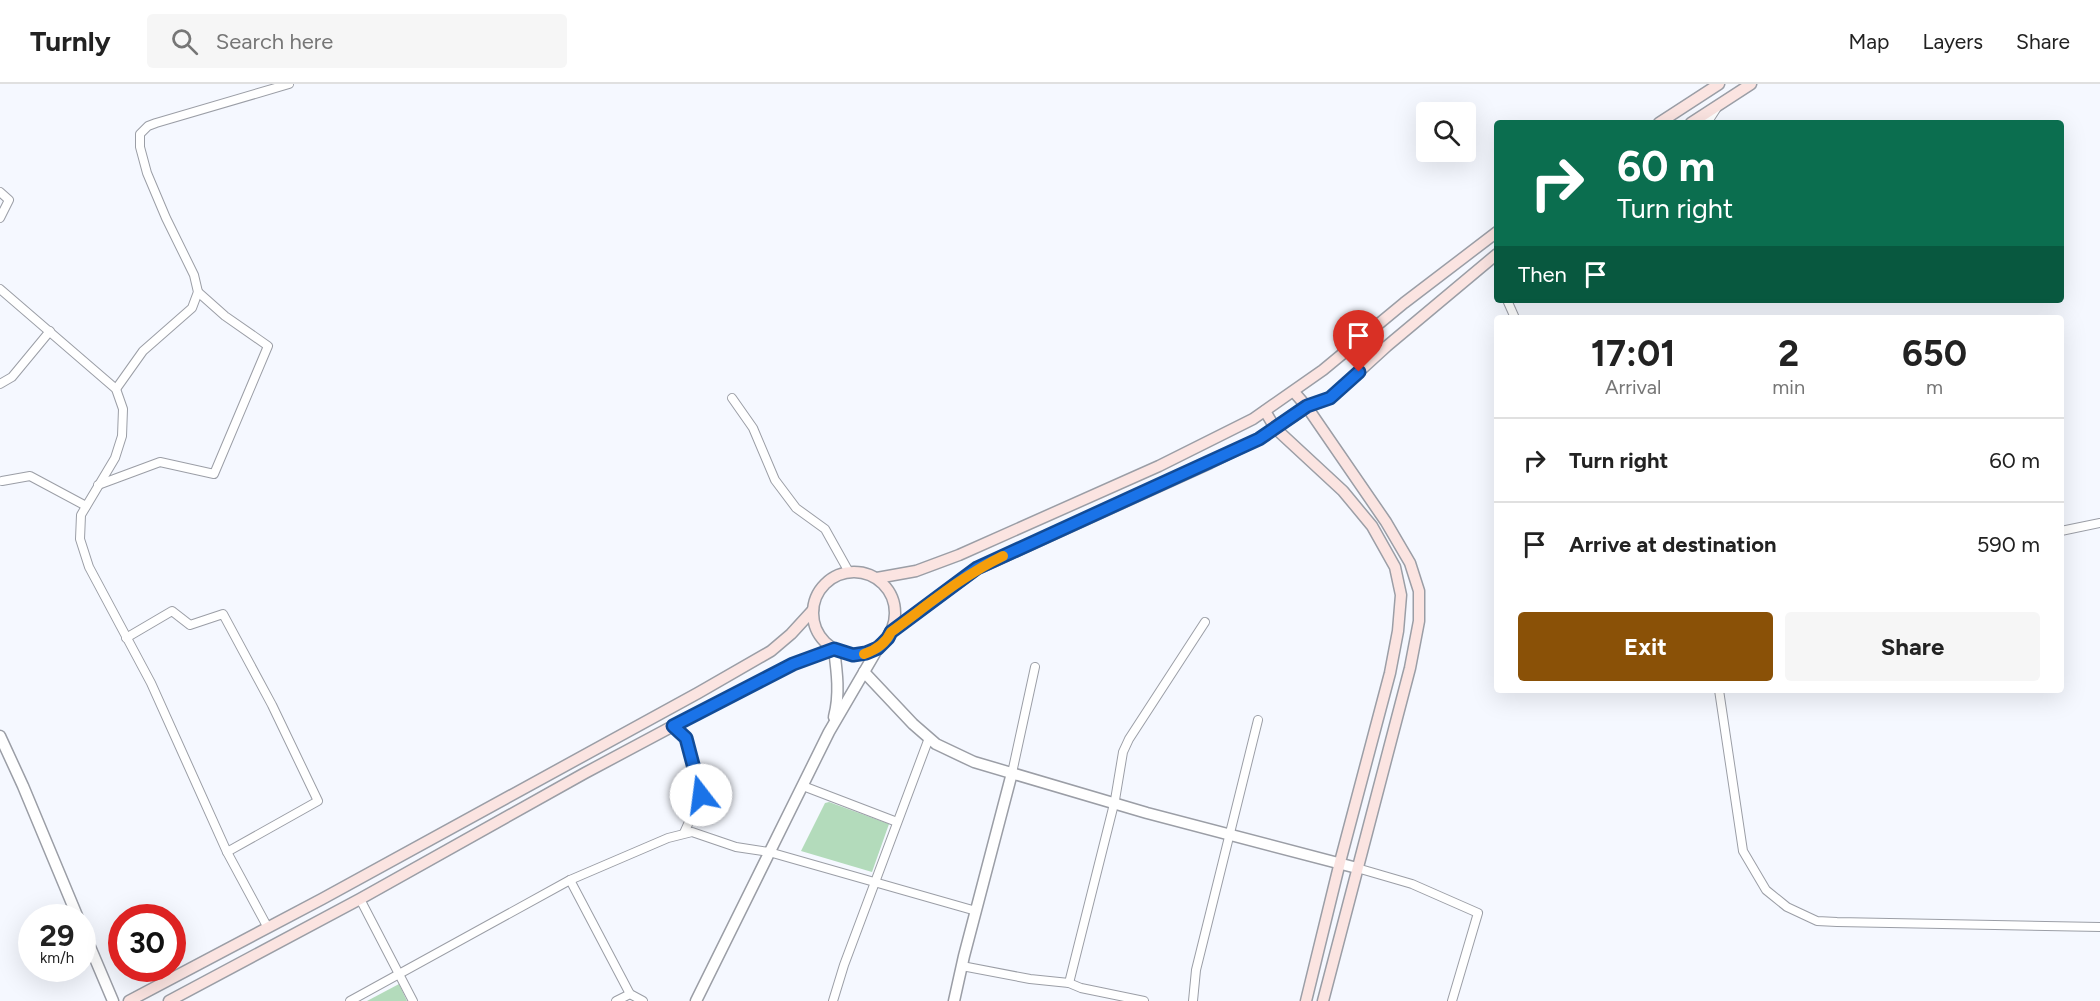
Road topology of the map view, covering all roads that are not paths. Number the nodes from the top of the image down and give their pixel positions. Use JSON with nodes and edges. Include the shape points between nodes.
{"nodes":[{"id":1,"x":289,"y":84,"type":"edge"},
{"id":2,"x":1719,"y":84,"type":"edge"},
{"id":3,"x":1751,"y":84,"type":"edge"},
{"id":4,"x":1719,"y":104,"type":"junction"},
{"id":5,"x":1664,"y":120,"type":"edge"},
{"id":6,"x":1695,"y":120,"type":"edge"},
{"id":7,"x":1709,"y":120,"type":"edge"},
{"id":8,"x":0,"y":192,"type":"edge"},
{"id":9,"x":0,"y":218,"type":"edge"},
{"id":10,"x":1494,"y":234,"type":"edge"},
{"id":11,"x":1494,"y":256,"type":"edge"},
{"id":12,"x":0,"y":289,"type":"edge"},
{"id":13,"x":198,"y":292,"type":"junction"},
{"id":14,"x":50,"y":331,"type":"junction"},
{"id":15,"x":0,"y":384,"type":"edge"},
{"id":16,"x":116,"y":388,"type":"junction"},
{"id":17,"x":1294,"y":392,"type":"junction"},
{"id":18,"x":732,"y":398,"type":"dead end"},
{"id":19,"x":1307,"y":406,"type":"junction"},
{"id":20,"x":1265,"y":411,"type":"junction"},
{"id":21,"x":1275,"y":428,"type":"junction"},
{"id":22,"x":2,"y":482,"type":"dead end"},
{"id":23,"x":98,"y":485,"type":"junction"},
{"id":24,"x":86,"y":506,"type":"junction"},
{"id":25,"x":2100,"y":523,"type":"edge"},
{"id":26,"x":2064,"y":530,"type":"edge"},
{"id":27,"x":849,"y":572,"type":"junction"},
{"id":28,"x":877,"y":578,"type":"junction"},
{"id":29,"x":813,"y":610,"type":"junction"},
{"id":30,"x":1205,"y":621,"type":"dead end"},
{"id":31,"x":891,"y":632,"type":"junction"},
{"id":32,"x":126,"y":638,"type":"junction"},
{"id":33,"x":878,"y":648,"type":"junction"},
{"id":34,"x":834,"y":649,"type":"junction"},
{"id":35,"x":1035,"y":667,"type":"dead end"},
{"id":36,"x":864,"y":672,"type":"junction"},
{"id":37,"x":1719,"y":693,"type":"edge"},
{"id":38,"x":1258,"y":720,"type":"dead end"},
{"id":39,"x":673,"y":726,"type":"junction"},
{"id":40,"x":829,"y":732,"type":"junction"},
{"id":41,"x":0,"y":736,"type":"edge"},
{"id":42,"x":928,"y":738,"type":"junction"},
{"id":43,"x":1012,"y":773,"type":"junction"},
{"id":44,"x":803,"y":786,"type":"junction"},
{"id":45,"x":1114,"y":804,"type":"junction"},
{"id":46,"x":897,"y":822,"type":"junction"},
{"id":47,"x":1230,"y":833,"type":"junction"},
{"id":48,"x":684,"y":834,"type":"junction"},
{"id":49,"x":227,"y":852,"type":"junction"},
{"id":50,"x":769,"y":852,"type":"junction"},
{"id":51,"x":1340,"y":862,"type":"junction"},
{"id":52,"x":1357,"y":868,"type":"junction"},
{"id":53,"x":570,"y":880,"type":"junction"},
{"id":54,"x":875,"y":882,"type":"junction"},
{"id":55,"x":360,"y":899,"type":"junction"},
{"id":56,"x":72,"y":904,"type":"edge"},
{"id":57,"x":975,"y":911,"type":"junction"},
{"id":58,"x":2100,"y":927,"type":"edge"},
{"id":59,"x":268,"y":928,"type":"junction"},
{"id":60,"x":96,"y":961,"type":"edge"},
{"id":61,"x":962,"y":966,"type":"junction"},
{"id":62,"x":400,"y":973,"type":"junction"},
{"id":63,"x":1069,"y":983,"type":"junction"},
{"id":64,"x":630,"y":994,"type":"junction"},
{"id":65,"x":113,"y":1001,"type":"edge"},
{"id":66,"x":129,"y":1001,"type":"edge"},
{"id":67,"x":169,"y":1001,"type":"edge"},
{"id":68,"x":350,"y":1001,"type":"edge"},
{"id":69,"x":413,"y":1001,"type":"edge"},
{"id":70,"x":616,"y":1001,"type":"edge"},
{"id":71,"x":643,"y":1001,"type":"edge"},
{"id":72,"x":696,"y":1001,"type":"edge"},
{"id":73,"x":833,"y":1001,"type":"edge"},
{"id":74,"x":954,"y":1001,"type":"edge"},
{"id":75,"x":1144,"y":1001,"type":"edge"},
{"id":76,"x":1193,"y":1001,"type":"edge"},
{"id":77,"x":1306,"y":1001,"type":"edge"},
{"id":78,"x":1323,"y":1001,"type":"edge"},
{"id":79,"x":1452,"y":1001,"type":"edge"}],
"edges":[{"from":1,"to":13,"type":"street","via":[[156,123],[140,134],[147,173],[194,275]]},
{"from":2,"to":5,"type":"main road"},
{"from":3,"to":4,"type":"main road"},
{"from":4,"to":6,"type":"main road"},
{"from":4,"to":7,"type":"street"},
{"from":8,"to":9,"type":"street","via":[[9,200]]},
{"from":10,"to":17,"type":"main road"},
{"from":11,"to":19,"type":"main road","via":[[1330,398]]},
{"from":12,"to":14,"type":"street"},
{"from":13,"to":16,"type":"street","via":[[192,308],[143,351]]},
{"from":13,"to":23,"type":"street","via":[[268,346],[214,474],[160,462]]},
{"from":14,"to":15,"type":"street","via":[[12,377]]},
{"from":14,"to":16,"type":"street"},
{"from":16,"to":23,"type":"street","via":[[123,409],[123,436]]},
{"from":17,"to":19,"type":"main road"},
{"from":17,"to":20,"type":"main road"},
{"from":18,"to":27,"type":"street","via":[[753,428],[775,480],[796,507],[825,529]]},
{"from":19,"to":21,"type":"main road"},
{"from":19,"to":52,"type":"main road","via":[[1386,522],[1410,563],[1419,591],[1419,621],[1410,668]]},
{"from":20,"to":21,"type":"main road"},
{"from":20,"to":28,"type":"main road","via":[[1159,466],[959,555],[916,571]]},
{"from":21,"to":31,"type":"main road","via":[[1220,458],[977,568]]},
{"from":21,"to":51,"type":"main road","via":[[1343,491],[1372,525],[1395,567],[1401,595],[1390,673]]},
{"from":22,"to":24,"type":"street","via":[[30,476]]},
{"from":23,"to":24,"type":"street"},
{"from":24,"to":32,"type":"street","via":[[81,515],[80,539],[89,567]]},
{"from":25,"to":26,"type":"street"},
{"from":27,"to":28,"type":"main road","via":[[864,572]]},
{"from":27,"to":29,"type":"main road","via":[[824,584]]},
{"from":28,"to":31,"type":"main road","via":[[894,600],[896,613]]},
{"from":29,"to":34,"type":"main road","via":[[819,636]]},
{"from":29,"to":59,"type":"main road","via":[[771,651]]},
{"from":30,"to":45,"type":"street","via":[[1129,739]]},
{"from":31,"to":33,"type":"main road"},
{"from":32,"to":49,"type":"street","via":[[151,683]]},
{"from":32,"to":49,"type":"street","via":[[172,611],[190,625],[222,614],[313,790],[318,801]]},
{"from":33,"to":34,"type":"main road","via":[[853,655]]},
{"from":33,"to":36,"type":"street"},
{"from":34,"to":39,"type":"main road","via":[[793,664]]},
{"from":34,"to":40,"type":"street","via":[[837,706]]},
{"from":35,"to":43,"type":"street"},
{"from":36,"to":40,"type":"street"},
{"from":36,"to":42,"type":"street"},
{"from":37,"to":58,"type":"street","via":[[1743,851],[1766,890],[1787,907],[1817,921]]},
{"from":38,"to":47,"type":"street"},
{"from":39,"to":48,"type":"street","via":[[686,738],[701,795]]},
{"from":39,"to":55,"type":"main road"},
{"from":40,"to":44,"type":"street"},
{"from":41,"to":56,"type":"street"},
{"from":42,"to":43,"type":"street","via":[[974,762]]},
{"from":42,"to":46,"type":"street"},
{"from":43,"to":45,"type":"street"},
{"from":43,"to":57,"type":"street"},
{"from":44,"to":46,"type":"street"},
{"from":44,"to":50,"type":"street"},
{"from":45,"to":47,"type":"street"},
{"from":45,"to":63,"type":"street"},
{"from":46,"to":54,"type":"street"},
{"from":47,"to":51,"type":"street"},
{"from":47,"to":76,"type":"street","via":[[1196,970]]},
{"from":48,"to":50,"type":"street","via":[[692,832],[736,847]]},
{"from":48,"to":53,"type":"street"},
{"from":49,"to":59,"type":"street"},
{"from":50,"to":54,"type":"street"},
{"from":50,"to":72,"type":"street"},
{"from":51,"to":52,"type":"street"},
{"from":51,"to":77,"type":"main road"},
{"from":52,"to":78,"type":"main road"},
{"from":52,"to":79,"type":"street","via":[[1412,884],[1478,913]]},
{"from":53,"to":62,"type":"street"},
{"from":53,"to":64,"type":"street"},
{"from":54,"to":57,"type":"street"},
{"from":54,"to":73,"type":"street"},
{"from":55,"to":62,"type":"street"},
{"from":55,"to":67,"type":"main road"},
{"from":57,"to":61,"type":"street"},
{"from":59,"to":66,"type":"main road"},
{"from":60,"to":65,"type":"street"},
{"from":61,"to":63,"type":"street"},
{"from":61,"to":74,"type":"street"},
{"from":62,"to":68,"type":"street"},
{"from":62,"to":69,"type":"street"},
{"from":63,"to":75,"type":"street"},
{"from":64,"to":70,"type":"street"},
{"from":64,"to":71,"type":"street"}]}
